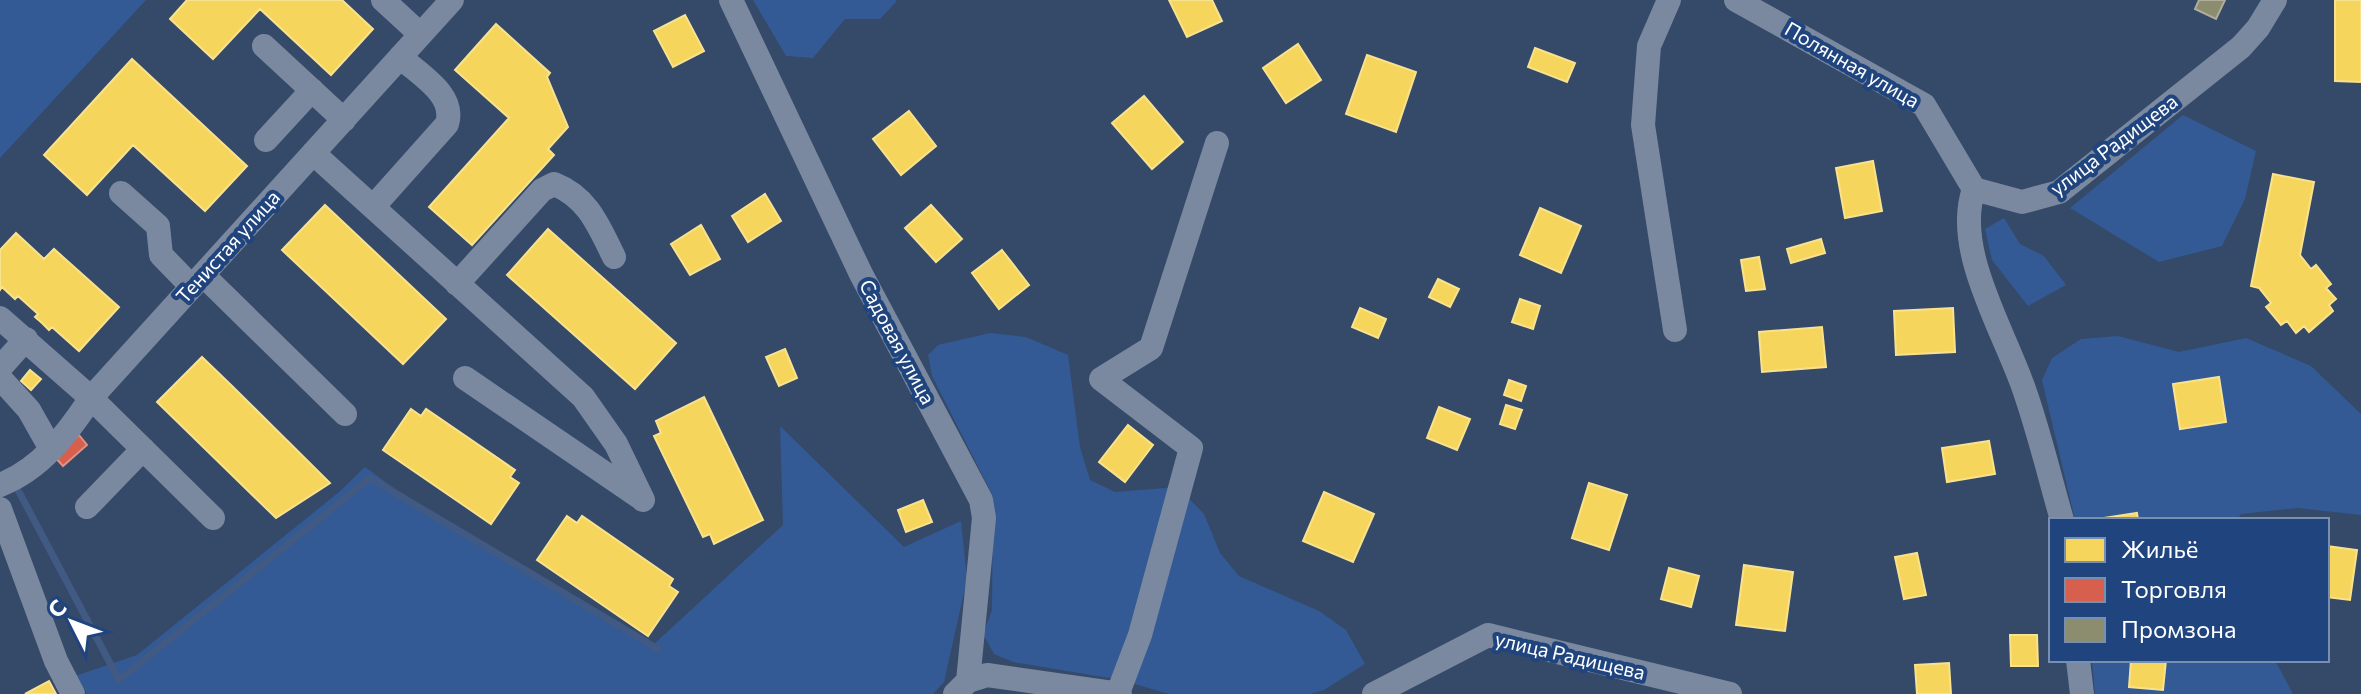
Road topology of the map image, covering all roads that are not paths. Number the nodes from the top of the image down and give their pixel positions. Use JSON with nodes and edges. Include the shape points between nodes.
{"nodes":[{"id":1,"x":383,"y":0,"type":"edge"},
{"id":2,"x":452,"y":0,"type":"edge"},
{"id":3,"x":731,"y":0,"type":"edge"},
{"id":4,"x":1669,"y":0,"type":"edge"},
{"id":5,"x":1736,"y":0,"type":"edge"},
{"id":6,"x":2275,"y":0,"type":"edge"},
{"id":7,"x":420,"y":34,"type":"junction"},
{"id":8,"x":264,"y":46,"type":"dead end"},
{"id":9,"x":400,"y":57,"type":"junction"},
{"id":10,"x":312,"y":90,"type":"junction"},
{"id":11,"x":344,"y":120,"type":"junction"},
{"id":12,"x":266,"y":140,"type":"dead end"},
{"id":13,"x":1217,"y":143,"type":"dead end"},
{"id":14,"x":313,"y":153,"type":"junction"},
{"id":15,"x":1974,"y":189,"type":"junction"},
{"id":16,"x":121,"y":193,"type":"dead end"},
{"id":17,"x":373,"y":207,"type":"junction"},
{"id":18,"x":614,"y":257,"type":"dead end"},
{"id":19,"x":198,"y":281,"type":"junction"},
{"id":20,"x":457,"y":284,"type":"junction"},
{"id":21,"x":0,"y":318,"type":"edge"},
{"id":22,"x":1675,"y":330,"type":"dead end"},
{"id":23,"x":26,"y":339,"type":"junction"},
{"id":24,"x":0,"y":368,"type":"edge"},
{"id":25,"x":0,"y":378,"type":"edge"},
{"id":26,"x":465,"y":378,"type":"dead end"},
{"id":27,"x":91,"y":398,"type":"junction"},
{"id":28,"x":345,"y":414,"type":"dead end"},
{"id":29,"x":599,"y":418,"type":"junction"},
{"id":30,"x":51,"y":449,"type":"junction"},
{"id":31,"x":143,"y":449,"type":"junction"},
{"id":32,"x":570,"y":450,"type":"junction"},
{"id":33,"x":0,"y":485,"type":"edge"},
{"id":34,"x":87,"y":507,"type":"dead end"},
{"id":35,"x":0,"y":509,"type":"edge"},
{"id":36,"x":213,"y":518,"type":"dead end"},
{"id":37,"x":2061,"y":518,"type":"edge"},
{"id":38,"x":2078,"y":662,"type":"edge"},
{"id":39,"x":962,"y":687,"type":"edge"},
{"id":40,"x":1716,"y":692,"type":"edge"},
{"id":41,"x":73,"y":694,"type":"edge"},
{"id":42,"x":1119,"y":694,"type":"edge"},
{"id":43,"x":1374,"y":694,"type":"edge"},
{"id":44,"x":2082,"y":694,"type":"edge"}],
"edges":[{"from":1,"to":7,"type":"street"},
{"from":2,"to":7,"type":"street","name":"Тенистая улица"},
{"from":3,"to":39,"type":"street","name":"Садовая улица","via":[[861,274],[981,500],[984,518]]},
{"from":4,"to":22,"type":"street","via":[[1649,46],[1643,125]]},
{"from":5,"to":15,"type":"street","name":"Полянная улица","via":[[1924,105]]},
{"from":6,"to":15,"type":"street","name":"улица Радищева","via":[[2241,47],[2059,192],[2022,202]]},
{"from":7,"to":9,"type":"street","name":"Тенистая улица"},
{"from":8,"to":10,"type":"street"},
{"from":9,"to":11,"type":"street","name":"Тенистая улица"},
{"from":9,"to":17,"type":"street","via":[[447,99],[451,112],[447,124]]},
{"from":10,"to":11,"type":"street"},
{"from":10,"to":12,"type":"street"},
{"from":11,"to":14,"type":"street","name":"Тенистая улица"},
{"from":13,"to":42,"type":"street","via":[[1151,348],[1101,379],[1191,448]]},
{"from":14,"to":17,"type":"street"},
{"from":14,"to":19,"type":"street","name":"Тенистая улица"},
{"from":15,"to":37,"type":"street","via":[[1968,206],[1978,273],[2026,393]]},
{"from":16,"to":19,"type":"street","via":[[158,226],[161,255]]},
{"from":17,"to":20,"type":"street"},
{"from":18,"to":20,"type":"street","via":[[591,211],[554,184],[542,190]]},
{"from":19,"to":27,"type":"street","name":"Тенистая улица"},
{"from":19,"to":28,"type":"street"},
{"from":20,"to":29,"type":"street","via":[[583,397]]},
{"from":21,"to":23,"type":"street"},
{"from":23,"to":24,"type":"street"},
{"from":23,"to":27,"type":"street"},
{"from":25,"to":30,"type":"street","via":[[29,410]]},
{"from":26,"to":32,"type":"street"},
{"from":27,"to":30,"type":"street","name":"Тенистая улица"},
{"from":27,"to":31,"type":"street"},
{"from":29,"to":32,"type":"street"},
{"from":29,"to":32,"type":"street","via":[[643,500]]},
{"from":30,"to":33,"type":"street","name":"Тенистая улица","via":[[23,476]]},
{"from":31,"to":34,"type":"street"},
{"from":31,"to":36,"type":"street"},
{"from":35,"to":41,"type":"street"},
{"from":38,"to":44,"type":"street"},
{"from":39,"to":42,"type":"street","via":[[987,675]]},
{"from":40,"to":43,"type":"street","name":"улица Радищева","via":[[1488,635]]}]}
